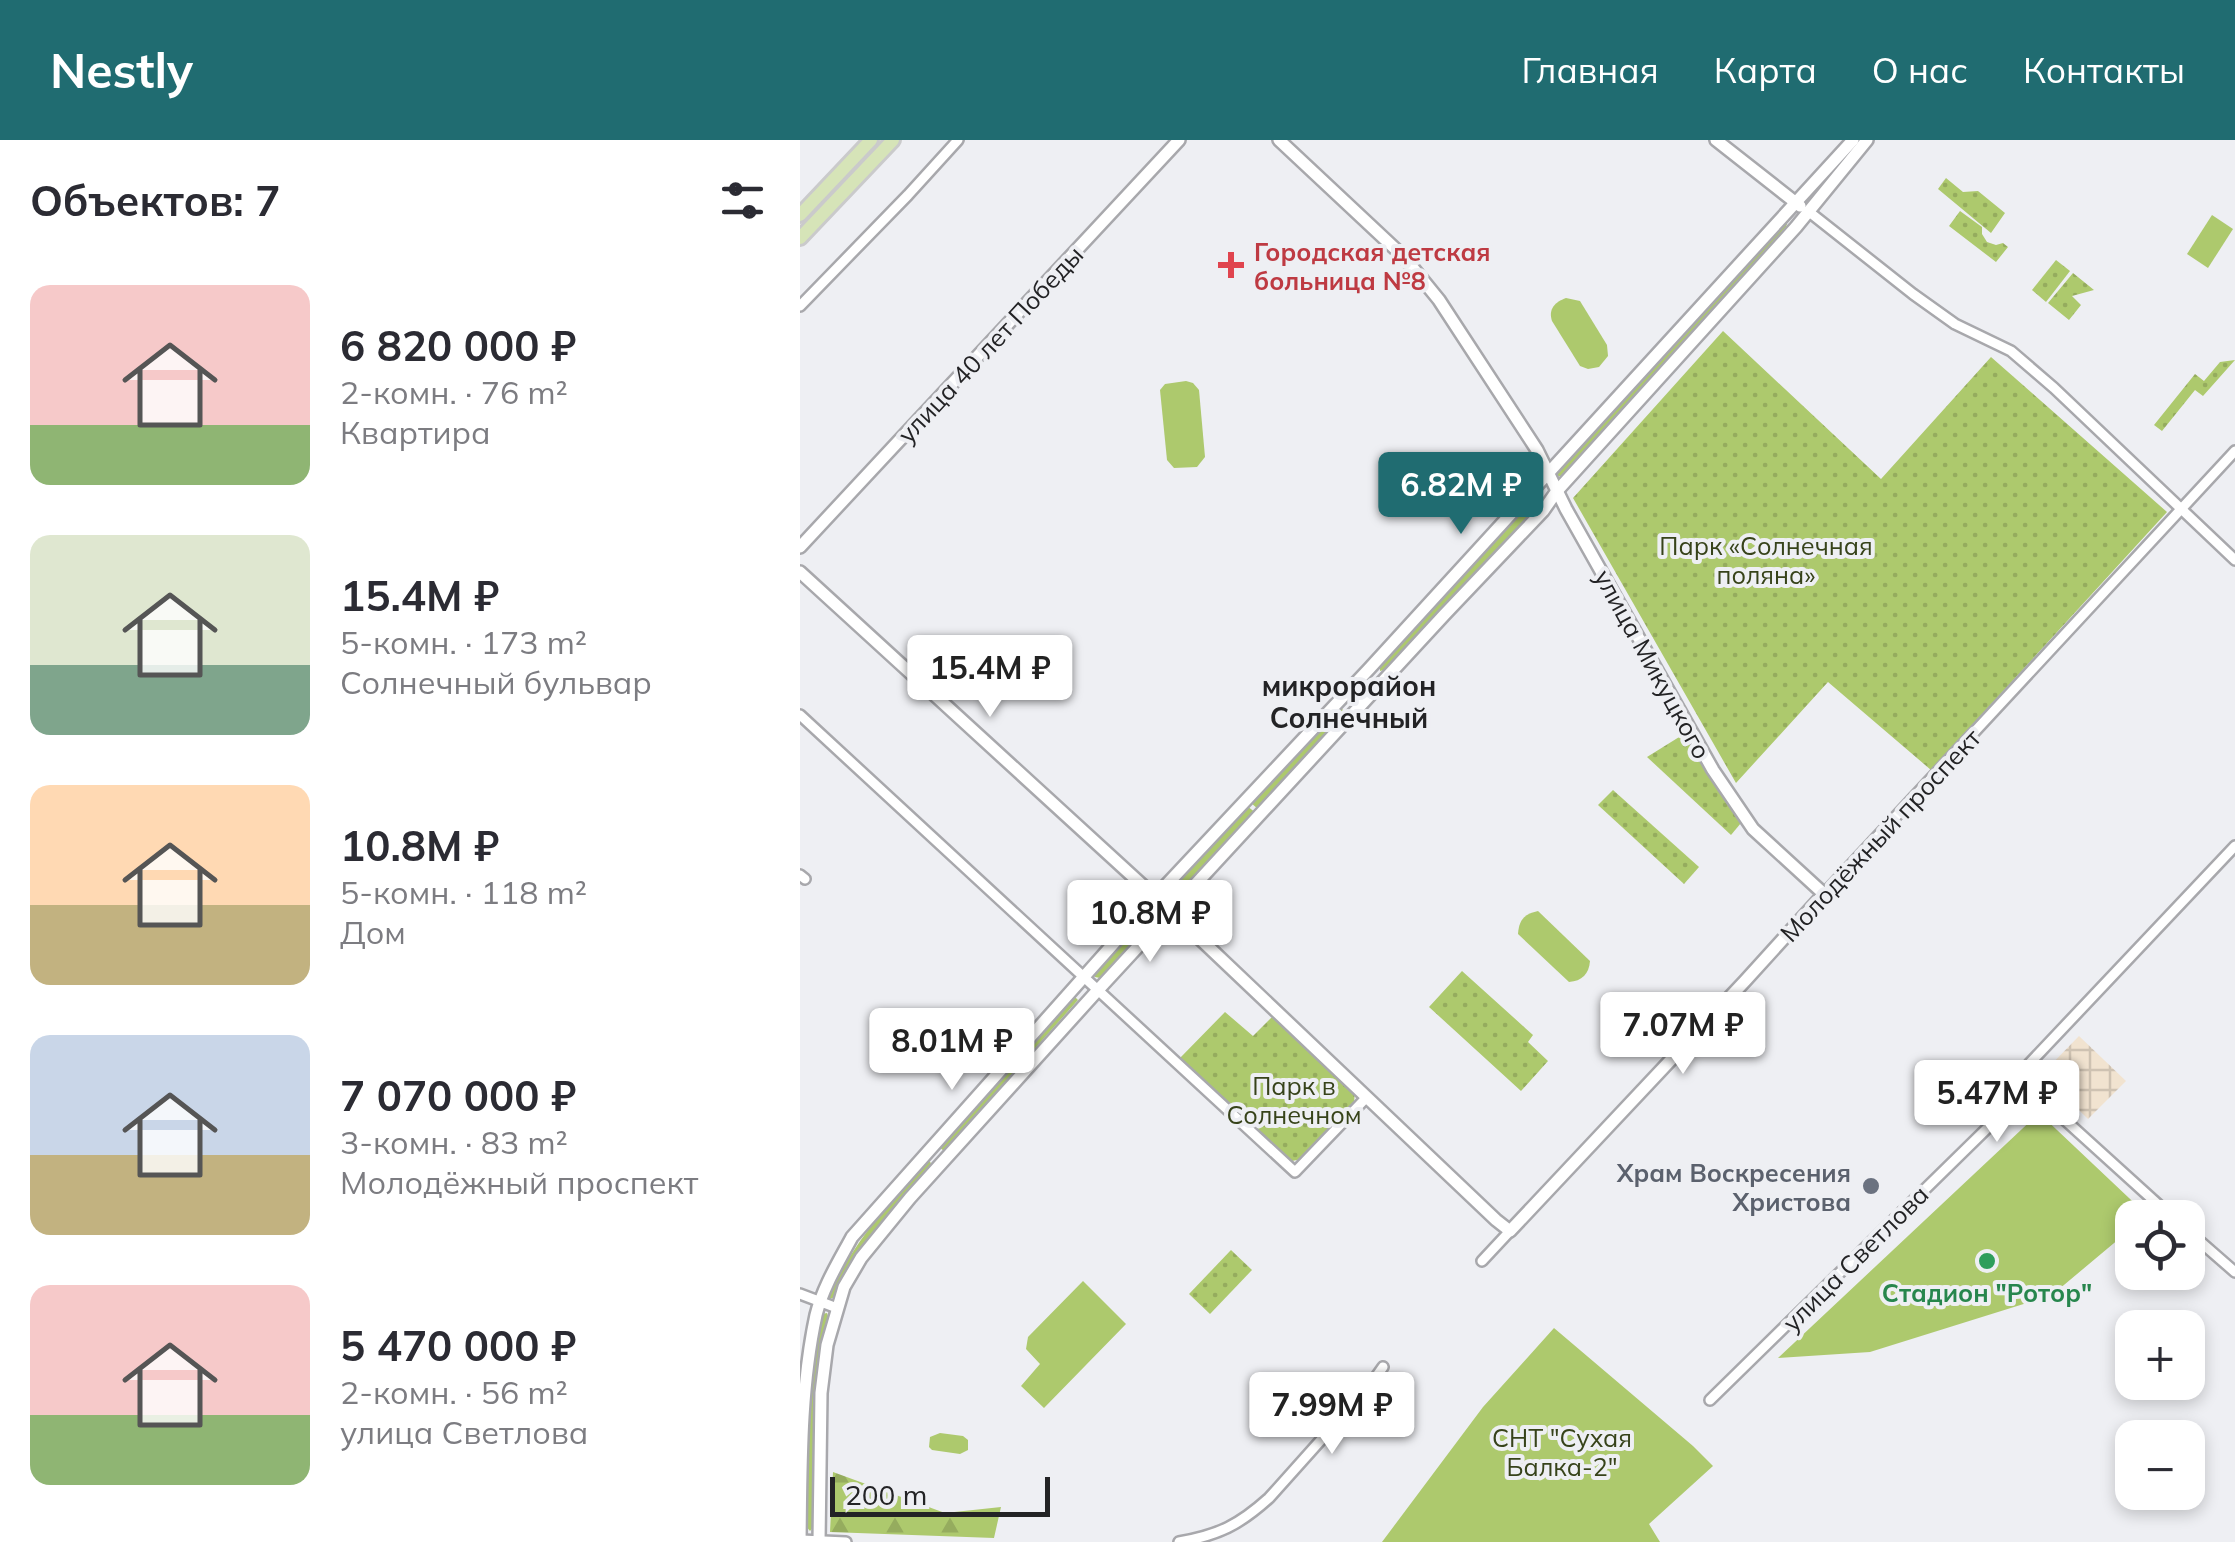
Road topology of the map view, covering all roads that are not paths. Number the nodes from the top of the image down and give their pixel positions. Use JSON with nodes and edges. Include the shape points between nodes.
{"nodes":[{"id":1,"x":872,"y":140,"type":"edge"},
{"id":2,"x":893,"y":140,"type":"edge"},
{"id":3,"x":958,"y":140,"type":"edge"},
{"id":4,"x":1179,"y":140,"type":"edge"},
{"id":5,"x":1279,"y":140,"type":"edge"},
{"id":6,"x":1716,"y":140,"type":"edge"},
{"id":7,"x":1852,"y":140,"type":"edge"},
{"id":8,"x":1867,"y":140,"type":"edge"},
{"id":9,"x":1794,"y":202,"type":"junction"},
{"id":10,"x":1808,"y":211,"type":"junction"},
{"id":11,"x":800,"y":215,"type":"edge"},
{"id":12,"x":800,"y":238,"type":"edge"},
{"id":13,"x":800,"y":306,"type":"edge"},
{"id":14,"x":2235,"y":451,"type":"edge"},
{"id":15,"x":1547,"y":473,"type":"junction"},
{"id":16,"x":1557,"y":492,"type":"junction"},
{"id":17,"x":2182,"y":509,"type":"junction"},
{"id":18,"x":800,"y":547,"type":"edge"},
{"id":19,"x":2235,"y":560,"type":"edge"},
{"id":20,"x":800,"y":572,"type":"edge"},
{"id":21,"x":1369,"y":669,"type":"junction"},
{"id":22,"x":1382,"y":682,"type":"junction"},
{"id":23,"x":800,"y":715,"type":"edge"},
{"id":24,"x":2235,"y":846,"type":"edge"},
{"id":25,"x":1824,"y":894,"type":"junction"},
{"id":26,"x":1155,"y":897,"type":"junction"},
{"id":27,"x":1171,"y":912,"type":"junction"},
{"id":28,"x":1083,"y":977,"type":"junction"},
{"id":29,"x":1098,"y":990,"type":"junction"},
{"id":30,"x":2024,"y":1082,"type":"junction"},
{"id":31,"x":1366,"y":1098,"type":"junction"},
{"id":32,"x":930,"y":1149,"type":"junction"},
{"id":33,"x":941,"y":1164,"type":"junction"},
{"id":34,"x":2152,"y":1200,"type":"edge"},
{"id":35,"x":1510,"y":1230,"type":"junction"},
{"id":36,"x":2205,"y":1246,"type":"edge"},
{"id":37,"x":1482,"y":1262,"type":"dead end"},
{"id":38,"x":2235,"y":1272,"type":"edge"},
{"id":39,"x":800,"y":1294,"type":"edge"},
{"id":40,"x":821,"y":1300,"type":"junction"},
{"id":41,"x":837,"y":1308,"type":"junction"},
{"id":42,"x":1383,"y":1366,"type":"dead end"},
{"id":43,"x":1710,"y":1400,"type":"dead end"},
{"id":44,"x":800,"y":1541,"type":"edge"},
{"id":45,"x":819,"y":1541,"type":"edge"},
{"id":46,"x":846,"y":1542,"type":"edge"},
{"id":47,"x":1178,"y":1542,"type":"edge"}],
"edges":[{"from":1,"to":11,"type":"main road"},
{"from":2,"to":12,"type":"main road"},
{"from":3,"to":13,"type":"street"},
{"from":4,"to":18,"type":"main road","name":"улица 40 лет Победы"},
{"from":5,"to":15,"type":"main road","name":"улица Микуцкого","via":[[1416,269],[1515,413]]},
{"from":6,"to":9,"type":"main road"},
{"from":7,"to":9,"type":"main road"},
{"from":8,"to":10,"type":"main road"},
{"from":9,"to":10,"type":"main road"},
{"from":9,"to":15,"type":"main road"},
{"from":10,"to":16,"type":"main road"},
{"from":10,"to":17,"type":"street","via":[[1955,324],[2011,352]]},
{"from":14,"to":17,"type":"street","name":"Молодёжный проспект"},
{"from":15,"to":16,"type":"main road","name":"улица Микуцкого"},
{"from":15,"to":21,"type":"main road"},
{"from":16,"to":22,"type":"main road"},
{"from":16,"to":25,"type":"main road","name":"улица Микуцкого","via":[[1686,726],[1746,820]]},
{"from":17,"to":19,"type":"street"},
{"from":17,"to":25,"type":"street","name":"Молодёжный проспект"},
{"from":20,"to":26,"type":"main road"},
{"from":21,"to":22,"type":"main road"},
{"from":21,"to":26,"type":"main road"},
{"from":22,"to":27,"type":"main road"},
{"from":23,"to":28,"type":"street"},
{"from":24,"to":30,"type":"street","name":"улица Светлова","via":[[2029,1064]]},
{"from":25,"to":35,"type":"main road","name":"Молодёжный проспект"},
{"from":26,"to":27,"type":"main road"},
{"from":26,"to":28,"type":"main road"},
{"from":27,"to":29,"type":"main road"},
{"from":27,"to":31,"type":"main road"},
{"from":28,"to":29,"type":"street"},
{"from":28,"to":32,"type":"main road"},
{"from":29,"to":31,"type":"street","via":[[1295,1172]]},
{"from":29,"to":33,"type":"main road"},
{"from":30,"to":34,"type":"street"},
{"from":30,"to":43,"type":"street","name":"улица Светлова","via":[[2017,1099]]},
{"from":31,"to":35,"type":"main road"},
{"from":32,"to":33,"type":"main road"},
{"from":32,"to":40,"type":"main road","via":[[852,1238]]},
{"from":33,"to":41,"type":"main road","via":[[861,1258]]},
{"from":35,"to":37,"type":"street","name":"Молодёжный проспект"},
{"from":36,"to":38,"type":"street"},
{"from":39,"to":40,"type":"street"},
{"from":40,"to":41,"type":"street"},
{"from":40,"to":44,"type":"main road","via":[[803,1380]]},
{"from":41,"to":45,"type":"main road","via":[[821,1393]]},
{"from":42,"to":47,"type":"street","via":[[1269,1498],[1222,1532]]},
{"from":44,"to":45,"type":"street"},
{"from":45,"to":46,"type":"street"}]}
